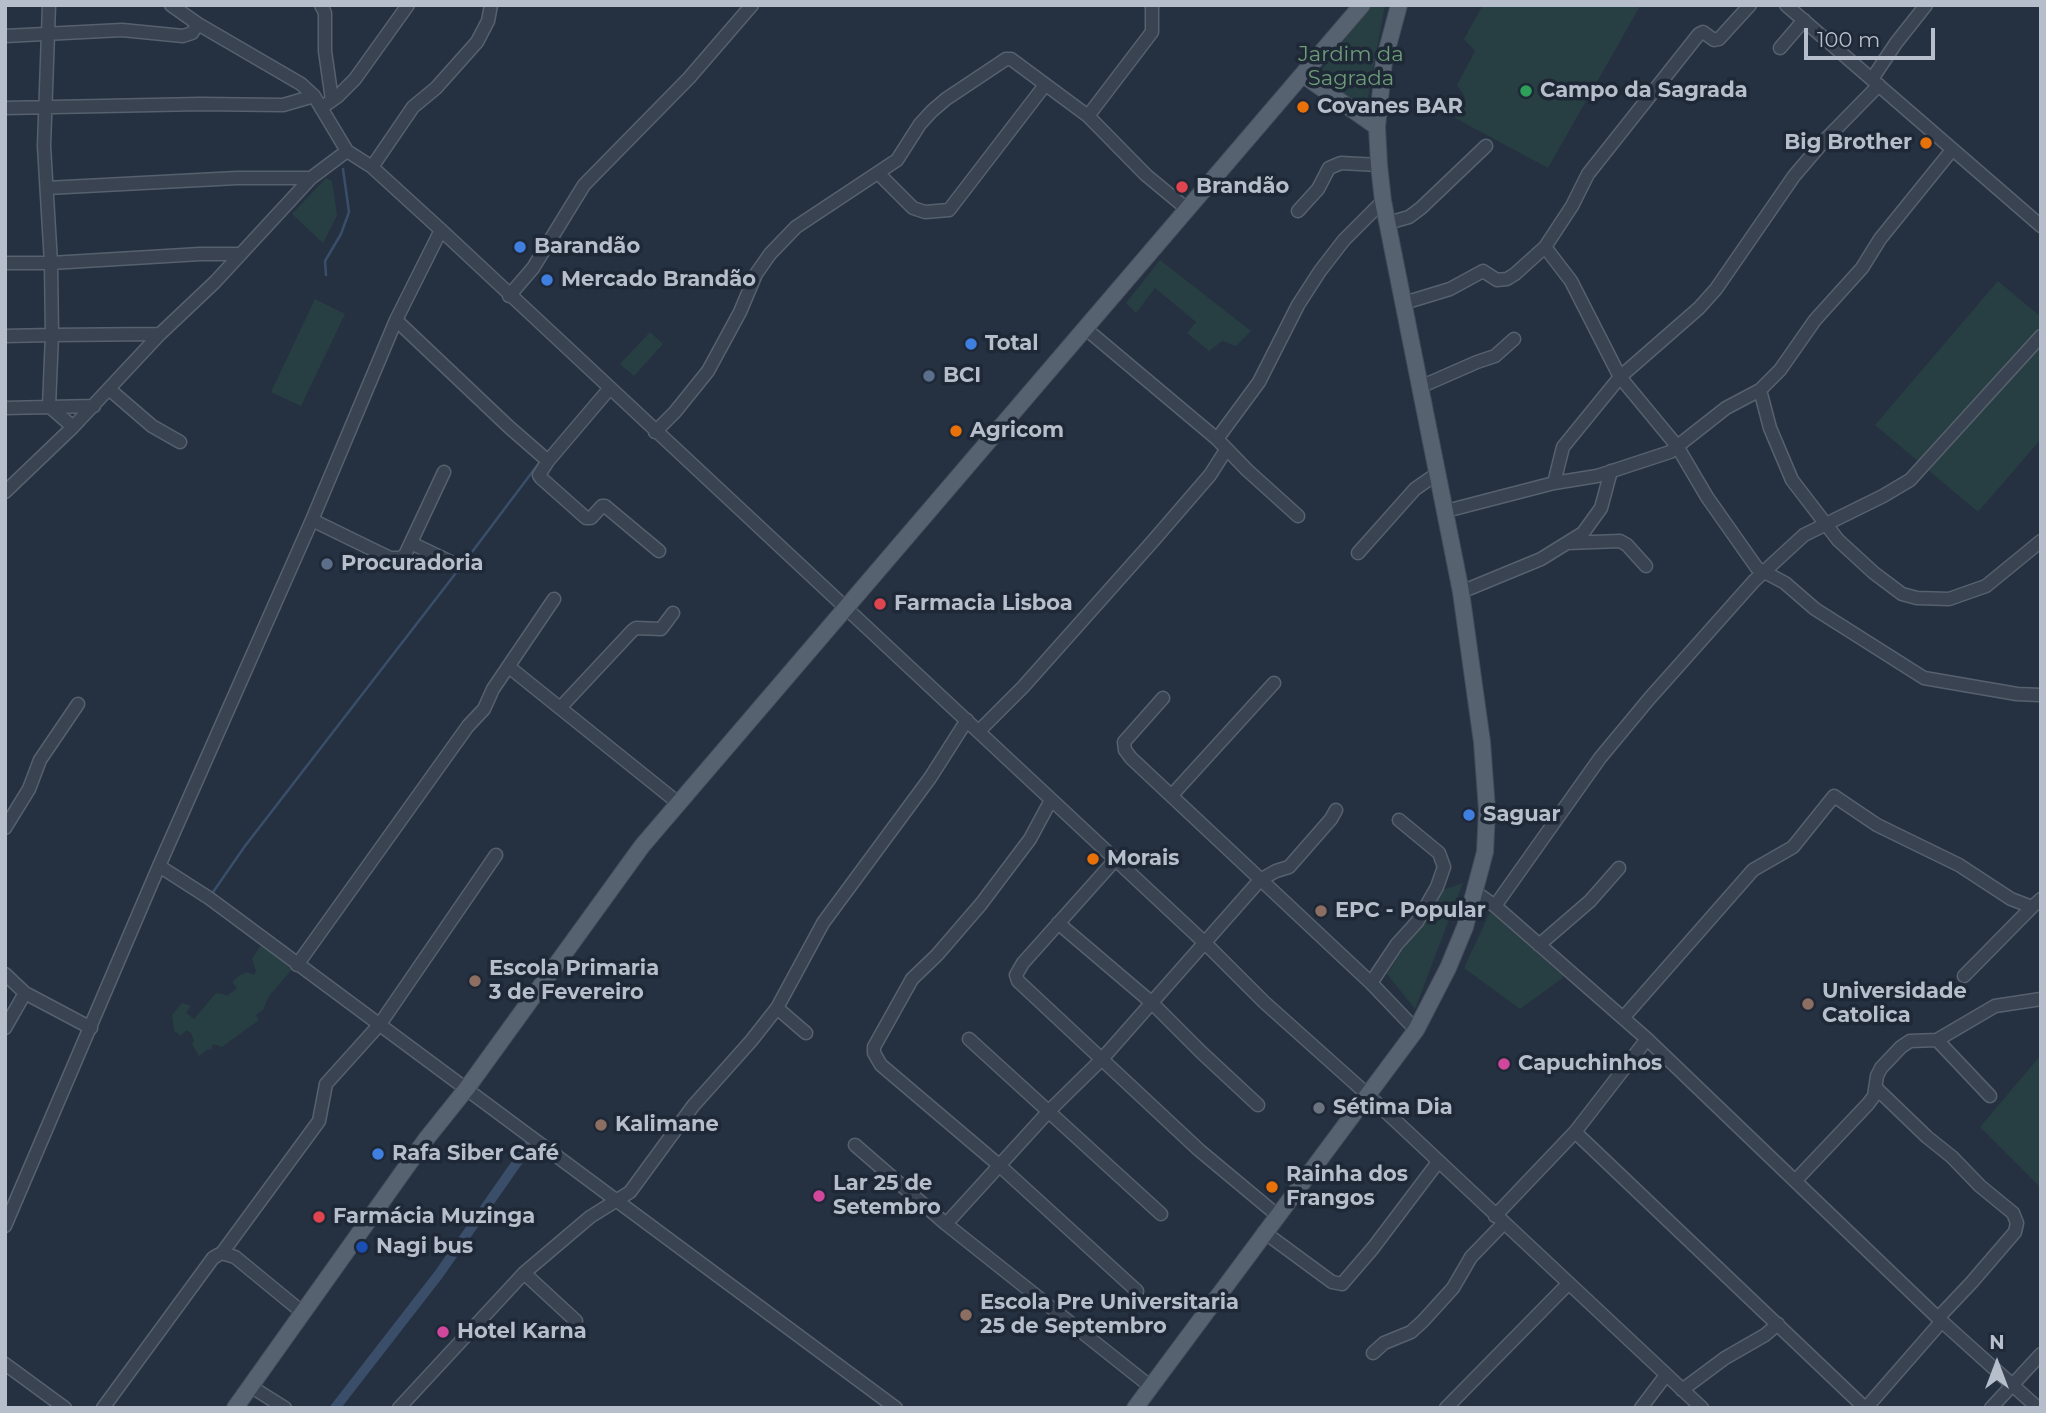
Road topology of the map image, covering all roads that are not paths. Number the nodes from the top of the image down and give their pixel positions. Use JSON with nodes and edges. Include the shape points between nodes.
{"nodes":[{"id":1,"x":48,"y":5,"type":"edge"},
{"id":2,"x":172,"y":5,"type":"edge"},
{"id":3,"x":408,"y":5,"type":"edge"},
{"id":4,"x":491,"y":5,"type":"edge"},
{"id":5,"x":752,"y":5,"type":"edge"},
{"id":6,"x":1152,"y":5,"type":"edge"},
{"id":7,"x":1362,"y":5,"type":"edge"},
{"id":8,"x":1399,"y":5,"type":"edge"},
{"id":9,"x":1750,"y":5,"type":"edge"},
{"id":10,"x":1786,"y":5,"type":"edge"},
{"id":11,"x":1926,"y":5,"type":"edge"},
{"id":12,"x":326,"y":8,"type":"edge"},
{"id":13,"x":1804,"y":20,"type":"junction"},
{"id":14,"x":196,"y":28,"type":"junction"},
{"id":15,"x":47,"y":33,"type":"junction"},
{"id":16,"x":5,"y":36,"type":"edge"},
{"id":17,"x":1780,"y":48,"type":"dead end"},
{"id":18,"x":1303,"y":75,"type":"junction"},
{"id":19,"x":1876,"y":82,"type":"junction"},
{"id":20,"x":1045,"y":85,"type":"junction"},
{"id":21,"x":307,"y":98,"type":"junction"},
{"id":22,"x":326,"y":104,"type":"junction"},
{"id":23,"x":5,"y":108,"type":"edge"},
{"id":24,"x":44,"y":108,"type":"junction"},
{"id":25,"x":1088,"y":116,"type":"junction"},
{"id":26,"x":1377,"y":127,"type":"junction"},
{"id":27,"x":1486,"y":146,"type":"dead end"},
{"id":28,"x":1952,"y":150,"type":"junction"},
{"id":29,"x":347,"y":151,"type":"junction"},
{"id":30,"x":1378,"y":165,"type":"junction"},
{"id":31,"x":372,"y":167,"type":"junction"},
{"id":32,"x":879,"y":174,"type":"junction"},
{"id":33,"x":311,"y":177,"type":"junction"},
{"id":34,"x":47,"y":188,"type":"junction"},
{"id":35,"x":1383,"y":201,"type":"junction"},
{"id":36,"x":1187,"y":209,"type":"junction"},
{"id":37,"x":1298,"y":211,"type":"dead end"},
{"id":38,"x":1388,"y":223,"type":"junction"},
{"id":39,"x":2041,"y":226,"type":"edge"},
{"id":40,"x":441,"y":230,"type":"junction"},
{"id":41,"x":1545,"y":247,"type":"junction"},
{"id":42,"x":240,"y":254,"type":"junction"},
{"id":43,"x":5,"y":263,"type":"edge"},
{"id":44,"x":51,"y":263,"type":"junction"},
{"id":45,"x":509,"y":296,"type":"junction"},
{"id":46,"x":1404,"y":303,"type":"junction"},
{"id":47,"x":396,"y":320,"type":"junction"},
{"id":48,"x":1086,"y":329,"type":"junction"},
{"id":49,"x":160,"y":334,"type":"junction"},
{"id":50,"x":52,"y":335,"type":"junction"},
{"id":51,"x":5,"y":336,"type":"edge"},
{"id":52,"x":2041,"y":336,"type":"edge"},
{"id":53,"x":1514,"y":339,"type":"dead end"},
{"id":54,"x":1620,"y":377,"type":"junction"},
{"id":55,"x":1420,"y":387,"type":"junction"},
{"id":56,"x":610,"y":388,"type":"junction"},
{"id":57,"x":109,"y":389,"type":"junction"},
{"id":58,"x":1760,"y":390,"type":"junction"},
{"id":59,"x":49,"y":406,"type":"junction"},
{"id":60,"x":94,"y":406,"type":"junction"},
{"id":61,"x":5,"y":408,"type":"edge"},
{"id":62,"x":73,"y":427,"type":"junction"},
{"id":63,"x":655,"y":432,"type":"junction"},
{"id":64,"x":1217,"y":439,"type":"junction"},
{"id":65,"x":180,"y":442,"type":"dead end"},
{"id":66,"x":1677,"y":446,"type":"junction"},
{"id":67,"x":1226,"y":450,"type":"junction"},
{"id":68,"x":548,"y":461,"type":"junction"},
{"id":69,"x":1611,"y":471,"type":"junction"},
{"id":70,"x":444,"y":472,"type":"dead end"},
{"id":71,"x":1438,"y":472,"type":"junction"},
{"id":72,"x":12,"y":480,"type":"edge"},
{"id":73,"x":1554,"y":483,"type":"junction"},
{"id":74,"x":5,"y":492,"type":"edge"},
{"id":75,"x":1446,"y":511,"type":"junction"},
{"id":76,"x":1298,"y":516,"type":"dead end"},
{"id":77,"x":312,"y":520,"type":"junction"},
{"id":78,"x":1824,"y":524,"type":"junction"},
{"id":79,"x":2041,"y":541,"type":"edge"},
{"id":80,"x":411,"y":543,"type":"junction"},
{"id":81,"x":1567,"y":543,"type":"junction"},
{"id":82,"x":659,"y":551,"type":"dead end"},
{"id":83,"x":1358,"y":553,"type":"dead end"},
{"id":84,"x":459,"y":566,"type":"dead end"},
{"id":85,"x":1646,"y":566,"type":"dead end"},
{"id":86,"x":1764,"y":572,"type":"junction"},
{"id":87,"x":1461,"y":593,"type":"junction"},
{"id":88,"x":554,"y":600,"type":"dead end"},
{"id":89,"x":845,"y":608,"type":"junction"},
{"id":90,"x":673,"y":613,"type":"dead end"},
{"id":91,"x":509,"y":667,"type":"junction"},
{"id":92,"x":1274,"y":683,"type":"dead end"},
{"id":93,"x":2040,"y":695,"type":"edge"},
{"id":94,"x":1163,"y":698,"type":"dead end"},
{"id":95,"x":78,"y":704,"type":"dead end"},
{"id":96,"x":560,"y":708,"type":"junction"},
{"id":97,"x":967,"y":720,"type":"junction"},
{"id":98,"x":979,"y":731,"type":"junction"},
{"id":99,"x":1172,"y":795,"type":"junction"},
{"id":100,"x":1051,"y":800,"type":"junction"},
{"id":101,"x":677,"y":802,"type":"junction"},
{"id":102,"x":1336,"y":810,"type":"dead end"},
{"id":103,"x":1399,"y":820,"type":"dead end"},
{"id":104,"x":5,"y":828,"type":"edge"},
{"id":105,"x":496,"y":855,"type":"dead end"},
{"id":106,"x":1115,"y":860,"type":"junction"},
{"id":107,"x":159,"y":866,"type":"junction"},
{"id":108,"x":1619,"y":868,"type":"dead end"},
{"id":109,"x":1260,"y":880,"type":"junction"},
{"id":110,"x":1475,"y":892,"type":"junction"},
{"id":111,"x":2036,"y":903,"type":"edge"},
{"id":112,"x":1495,"y":905,"type":"junction"},
{"id":113,"x":1058,"y":923,"type":"junction"},
{"id":114,"x":1206,"y":944,"type":"junction"},
{"id":115,"x":1539,"y":945,"type":"junction"},
{"id":116,"x":297,"y":965,"type":"junction"},
{"id":117,"x":5,"y":974,"type":"edge"},
{"id":118,"x":1964,"y":976,"type":"dead end"},
{"id":119,"x":1371,"y":984,"type":"junction"},
{"id":120,"x":25,"y":993,"type":"junction"},
{"id":121,"x":2041,"y":999,"type":"edge"},
{"id":122,"x":1152,"y":1002,"type":"junction"},
{"id":123,"x":778,"y":1008,"type":"junction"},
{"id":124,"x":1623,"y":1017,"type":"junction"},
{"id":125,"x":380,"y":1024,"type":"junction"},
{"id":126,"x":5,"y":1028,"type":"edge"},
{"id":127,"x":91,"y":1028,"type":"junction"},
{"id":128,"x":1416,"y":1030,"type":"junction"},
{"id":129,"x":806,"y":1033,"type":"dead end"},
{"id":130,"x":969,"y":1039,"type":"dead end"},
{"id":131,"x":1647,"y":1039,"type":"junction"},
{"id":132,"x":1937,"y":1040,"type":"junction"},
{"id":133,"x":1102,"y":1059,"type":"junction"},
{"id":134,"x":467,"y":1088,"type":"junction"},
{"id":135,"x":1876,"y":1088,"type":"junction"},
{"id":136,"x":1368,"y":1095,"type":"junction"},
{"id":137,"x":1990,"y":1096,"type":"dead end"},
{"id":138,"x":1258,"y":1105,"type":"dead end"},
{"id":139,"x":1049,"y":1111,"type":"junction"},
{"id":140,"x":1575,"y":1132,"type":"junction"},
{"id":141,"x":855,"y":1145,"type":"dead end"},
{"id":142,"x":1438,"y":1162,"type":"junction"},
{"id":143,"x":1000,"y":1166,"type":"junction"},
{"id":144,"x":1795,"y":1181,"type":"junction"},
{"id":145,"x":616,"y":1200,"type":"junction"},
{"id":146,"x":1161,"y":1214,"type":"dead end"},
{"id":147,"x":1278,"y":1215,"type":"junction"},
{"id":148,"x":1500,"y":1220,"type":"junction"},
{"id":149,"x":946,"y":1224,"type":"junction"},
{"id":150,"x":5,"y":1226,"type":"edge"},
{"id":151,"x":1264,"y":1232,"type":"junction"},
{"id":152,"x":222,"y":1253,"type":"junction"},
{"id":153,"x":524,"y":1273,"type":"junction"},
{"id":154,"x":1569,"y":1283,"type":"junction"},
{"id":155,"x":1137,"y":1291,"type":"dead end"},
{"id":156,"x":302,"y":1312,"type":"junction"},
{"id":157,"x":1940,"y":1319,"type":"junction"},
{"id":158,"x":576,"y":1321,"type":"dead end"},
{"id":159,"x":1778,"y":1324,"type":"junction"},
{"id":160,"x":1373,"y":1353,"type":"dead end"},
{"id":161,"x":2041,"y":1354,"type":"edge"},
{"id":162,"x":5,"y":1364,"type":"edge"},
{"id":163,"x":1666,"y":1375,"type":"junction"},
{"id":164,"x":2012,"y":1385,"type":"junction"},
{"id":165,"x":250,"y":1386,"type":"junction"},
{"id":166,"x":1151,"y":1387,"type":"junction"},
{"id":167,"x":1682,"y":1390,"type":"junction"},
{"id":168,"x":59,"y":1406,"type":"edge"},
{"id":169,"x":103,"y":1408,"type":"edge"},
{"id":170,"x":235,"y":1408,"type":"edge"},
{"id":171,"x":285,"y":1408,"type":"edge"},
{"id":172,"x":399,"y":1408,"type":"edge"},
{"id":173,"x":896,"y":1408,"type":"edge"},
{"id":174,"x":1135,"y":1408,"type":"edge"},
{"id":175,"x":1446,"y":1408,"type":"edge"},
{"id":176,"x":1641,"y":1408,"type":"edge"},
{"id":177,"x":1702,"y":1408,"type":"edge"},
{"id":178,"x":1866,"y":1408,"type":"edge"},
{"id":179,"x":1991,"y":1408,"type":"edge"},
{"id":180,"x":2038,"y":1408,"type":"edge"}],
"edges":[{"from":1,"to":15,"type":"street"},
{"from":2,"to":14,"type":"street"},
{"from":3,"to":22,"type":"street","via":[[355,79]]},
{"from":4,"to":31,"type":"street","via":[[477,41],[413,107]]},
{"from":5,"to":45,"type":"street","via":[[689,78],[584,185],[533,268]]},
{"from":6,"to":25,"type":"street","via":[[1152,32]]},
{"from":7,"to":18,"type":"main road"},
{"from":8,"to":26,"type":"main road","via":[[1384,61]]},
{"from":9,"to":41,"type":"street","via":[[1719,39],[1699,33],[1588,174]]},
{"from":10,"to":13,"type":"street"},
{"from":11,"to":19,"type":"street","via":[[1896,43]]},
{"from":12,"to":22,"type":"street"},
{"from":13,"to":17,"type":"street"},
{"from":13,"to":19,"type":"street"},
{"from":14,"to":15,"type":"street","via":[[176,36],[122,30]]},
{"from":14,"to":21,"type":"street","via":[[292,78]]},
{"from":15,"to":16,"type":"street"},
{"from":15,"to":24,"type":"street"},
{"from":18,"to":26,"type":"main road"},
{"from":18,"to":36,"type":"main road"},
{"from":19,"to":28,"type":"street"},
{"from":19,"to":54,"type":"street","via":[[1794,176],[1716,289]]},
{"from":20,"to":25,"type":"street"},
{"from":20,"to":32,"type":"street","via":[[1006,59],[939,105],[920,124],[897,160]]},
{"from":20,"to":32,"type":"street","via":[[949,210],[914,208]]},
{"from":21,"to":22,"type":"street"},
{"from":21,"to":24,"type":"street","via":[[283,105]]},
{"from":22,"to":29,"type":"street"},
{"from":23,"to":24,"type":"street"},
{"from":24,"to":34,"type":"street"},
{"from":25,"to":36,"type":"street"},
{"from":26,"to":30,"type":"main road"},
{"from":27,"to":38,"type":"street","via":[[1421,208]]},
{"from":28,"to":39,"type":"street"},
{"from":28,"to":58,"type":"street"},
{"from":29,"to":31,"type":"street"},
{"from":29,"to":33,"type":"street"},
{"from":30,"to":35,"type":"main road"},
{"from":30,"to":37,"type":"street","via":[[1341,163],[1329,168]]},
{"from":31,"to":40,"type":"street"},
{"from":32,"to":63,"type":"street","via":[[796,227],[770,254],[708,371]]},
{"from":33,"to":34,"type":"street"},
{"from":33,"to":42,"type":"street"},
{"from":34,"to":44,"type":"street"},
{"from":35,"to":38,"type":"main road"},
{"from":35,"to":64,"type":"street","via":[[1343,240],[1320,271],[1259,382]]},
{"from":36,"to":48,"type":"main road"},
{"from":38,"to":46,"type":"main road"},
{"from":40,"to":45,"type":"street"},
{"from":40,"to":47,"type":"street"},
{"from":41,"to":46,"type":"street","via":[[1511,278],[1497,280],[1483,271],[1450,289]]},
{"from":41,"to":54,"type":"street","via":[[1571,281]]},
{"from":42,"to":44,"type":"street"},
{"from":42,"to":49,"type":"street"},
{"from":43,"to":44,"type":"street"},
{"from":44,"to":50,"type":"street"},
{"from":45,"to":56,"type":"street"},
{"from":46,"to":55,"type":"main road"},
{"from":47,"to":68,"type":"street"},
{"from":47,"to":77,"type":"street"},
{"from":48,"to":64,"type":"street"},
{"from":48,"to":89,"type":"main road"},
{"from":49,"to":50,"type":"street"},
{"from":49,"to":57,"type":"street"},
{"from":50,"to":51,"type":"street"},
{"from":50,"to":59,"type":"street"},
{"from":52,"to":78,"type":"street","via":[[1910,480]]},
{"from":53,"to":55,"type":"street","via":[[1495,356]]},
{"from":54,"to":66,"type":"street"},
{"from":54,"to":73,"type":"street","via":[[1563,447]]},
{"from":55,"to":71,"type":"main road"},
{"from":56,"to":63,"type":"street"},
{"from":56,"to":68,"type":"street"},
{"from":57,"to":60,"type":"street"},
{"from":57,"to":65,"type":"street","via":[[152,426]]},
{"from":58,"to":66,"type":"street","via":[[1726,408]]},
{"from":58,"to":78,"type":"street","via":[[1792,480]]},
{"from":59,"to":60,"type":"street"},
{"from":59,"to":61,"type":"street"},
{"from":59,"to":62,"type":"street"},
{"from":60,"to":62,"type":"street"},
{"from":62,"to":72,"type":"street"},
{"from":63,"to":89,"type":"street"},
{"from":64,"to":67,"type":"street"},
{"from":66,"to":69,"type":"street"},
{"from":66,"to":86,"type":"street","via":[[1749,560]]},
{"from":67,"to":76,"type":"street"},
{"from":67,"to":98,"type":"street","via":[[1153,541]]},
{"from":68,"to":82,"type":"street","via":[[539,476],[586,518],[605,506]]},
{"from":69,"to":73,"type":"street"},
{"from":69,"to":81,"type":"street","via":[[1601,508],[1589,527]]},
{"from":70,"to":80,"type":"street"},
{"from":71,"to":75,"type":"main road"},
{"from":71,"to":83,"type":"street","via":[[1415,489]]},
{"from":72,"to":74,"type":"street"},
{"from":73,"to":75,"type":"street"},
{"from":75,"to":87,"type":"main road"},
{"from":77,"to":80,"type":"street","via":[[390,558],[405,555]]},
{"from":77,"to":107,"type":"street"},
{"from":78,"to":79,"type":"street","via":[[1874,573],[1902,594],[1917,598],[1950,599],[1986,586]]},
{"from":78,"to":86,"type":"street","via":[[1804,535]]},
{"from":80,"to":84,"type":"street"},
{"from":81,"to":85,"type":"street","via":[[1620,541]]},
{"from":81,"to":87,"type":"street"},
{"from":86,"to":93,"type":"street","via":[[1924,678]]},
{"from":86,"to":112,"type":"street","via":[[1600,758]]},
{"from":87,"to":110,"type":"main road","via":[[1487,810],[1485,852]]},
{"from":88,"to":91,"type":"street"},
{"from":89,"to":97,"type":"street"},
{"from":89,"to":101,"type":"main road"},
{"from":90,"to":96,"type":"street","via":[[661,629],[632,631]]},
{"from":91,"to":96,"type":"street"},
{"from":91,"to":116,"type":"street","via":[[484,709]]},
{"from":92,"to":99,"type":"street"},
{"from":94,"to":99,"type":"street","via":[[1123,746]]},
{"from":95,"to":104,"type":"street","via":[[40,760]]},
{"from":96,"to":101,"type":"street"},
{"from":97,"to":98,"type":"street"},
{"from":97,"to":123,"type":"street","via":[[823,923]]},
{"from":98,"to":100,"type":"street"},
{"from":99,"to":109,"type":"street"},
{"from":100,"to":106,"type":"street"},
{"from":100,"to":143,"type":"street","via":[[1030,839],[981,904],[912,979],[874,1047],[881,1065]]},
{"from":101,"to":134,"type":"main road"},
{"from":102,"to":109,"type":"street","via":[[1289,867]]},
{"from":103,"to":119,"type":"street","via":[[1439,853],[1444,867],[1417,922]]},
{"from":105,"to":125,"type":"street"},
{"from":106,"to":113,"type":"street"},
{"from":106,"to":114,"type":"street"},
{"from":107,"to":116,"type":"street"},
{"from":107,"to":127,"type":"street"},
{"from":108,"to":115,"type":"street","via":[[1590,901]]},
{"from":109,"to":114,"type":"street"},
{"from":109,"to":119,"type":"street"},
{"from":110,"to":112,"type":"street"},
{"from":110,"to":128,"type":"main road","via":[[1448,968]]},
{"from":111,"to":118,"type":"street"},
{"from":111,"to":124,"type":"street","via":[[2005,895],[1959,865],[1877,825],[1834,796],[1793,847],[1753,870]]},
{"from":112,"to":115,"type":"street"},
{"from":113,"to":122,"type":"street"},
{"from":113,"to":133,"type":"street","via":[[1016,975]]},
{"from":114,"to":122,"type":"street"},
{"from":114,"to":136,"type":"street"},
{"from":115,"to":124,"type":"street"},
{"from":116,"to":125,"type":"street"},
{"from":117,"to":120,"type":"street"},
{"from":119,"to":128,"type":"street"},
{"from":120,"to":126,"type":"street"},
{"from":120,"to":127,"type":"street"},
{"from":121,"to":132,"type":"street","via":[[1995,1006]]},
{"from":122,"to":133,"type":"street"},
{"from":122,"to":138,"type":"street"},
{"from":123,"to":129,"type":"street"},
{"from":123,"to":145,"type":"street","via":[[693,1105],[630,1192]]},
{"from":124,"to":131,"type":"street"},
{"from":125,"to":134,"type":"street"},
{"from":125,"to":152,"type":"street","via":[[326,1084],[319,1121]]},
{"from":127,"to":150,"type":"street"},
{"from":128,"to":136,"type":"main road"},
{"from":130,"to":139,"type":"street"},
{"from":131,"to":140,"type":"street"},
{"from":131,"to":144,"type":"street"},
{"from":132,"to":135,"type":"street","via":[[1910,1041],[1901,1047],[1881,1068]]},
{"from":132,"to":137,"type":"street"},
{"from":133,"to":139,"type":"street"},
{"from":133,"to":147,"type":"street","via":[[1199,1150]]},
{"from":134,"to":145,"type":"street"},
{"from":134,"to":156,"type":"main road"},
{"from":135,"to":144,"type":"street","via":[[1868,1104]]},
{"from":135,"to":157,"type":"street","via":[[2013,1213],[2017,1223],[2015,1232]]},
{"from":136,"to":142,"type":"street"},
{"from":136,"to":147,"type":"main road"},
{"from":139,"to":143,"type":"street"},
{"from":139,"to":146,"type":"street"},
{"from":140,"to":148,"type":"street"},
{"from":140,"to":159,"type":"street"},
{"from":141,"to":149,"type":"street"},
{"from":142,"to":148,"type":"street"},
{"from":142,"to":151,"type":"street","via":[[1342,1284],[1332,1282]]},
{"from":143,"to":149,"type":"street"},
{"from":143,"to":155,"type":"street"},
{"from":144,"to":157,"type":"street"},
{"from":145,"to":153,"type":"street"},
{"from":145,"to":173,"type":"street"},
{"from":147,"to":151,"type":"main road"},
{"from":148,"to":154,"type":"street"},
{"from":148,"to":160,"type":"street","via":[[1453,1288],[1423,1321]]},
{"from":149,"to":166,"type":"street"},
{"from":151,"to":166,"type":"main road"},
{"from":152,"to":156,"type":"street","via":[[235,1257]]},
{"from":152,"to":169,"type":"street","via":[[213,1258]]},
{"from":153,"to":158,"type":"street"},
{"from":153,"to":172,"type":"street"},
{"from":154,"to":163,"type":"street"},
{"from":154,"to":175,"type":"street"},
{"from":156,"to":165,"type":"main road"},
{"from":157,"to":164,"type":"street"},
{"from":157,"to":178,"type":"street"},
{"from":159,"to":167,"type":"street"},
{"from":159,"to":178,"type":"street"},
{"from":161,"to":164,"type":"street"},
{"from":162,"to":168,"type":"street"},
{"from":163,"to":167,"type":"street"},
{"from":163,"to":176,"type":"street"},
{"from":164,"to":179,"type":"street"},
{"from":164,"to":180,"type":"street"},
{"from":165,"to":170,"type":"main road"},
{"from":165,"to":171,"type":"street"},
{"from":166,"to":174,"type":"main road"},
{"from":167,"to":177,"type":"street"}]}
